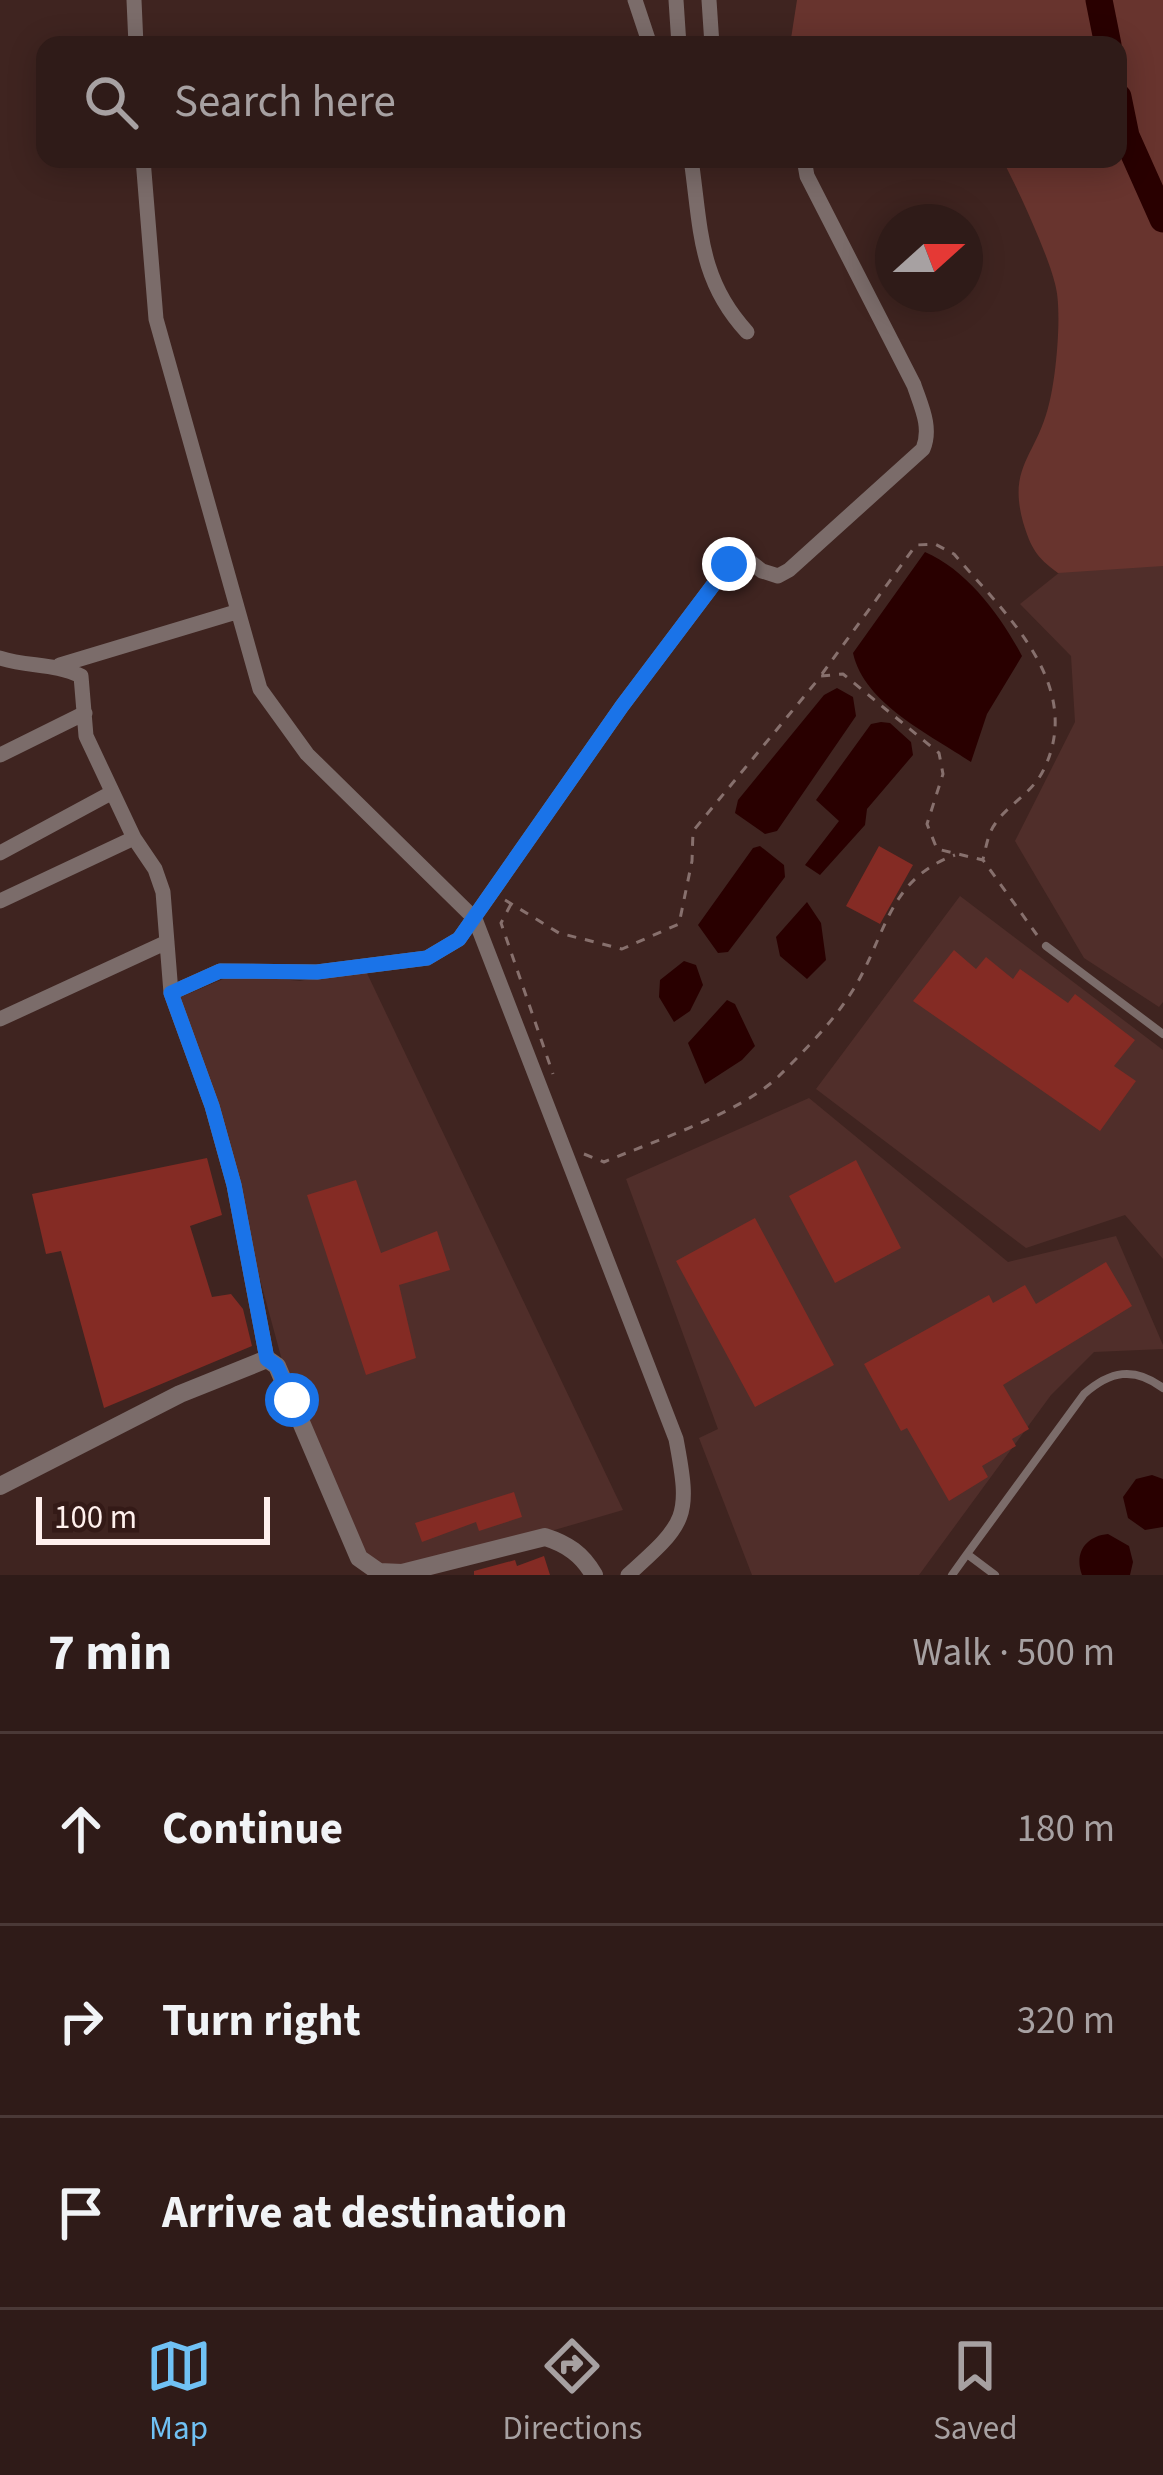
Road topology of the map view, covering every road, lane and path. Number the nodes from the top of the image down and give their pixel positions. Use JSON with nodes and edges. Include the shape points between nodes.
{"nodes":[{"id":1,"x":134,"y":0,"type":"edge"},
{"id":2,"x":635,"y":0,"type":"edge"},
{"id":3,"x":676,"y":0,"type":"edge"},
{"id":4,"x":709,"y":0,"type":"edge"},
{"id":5,"x":136,"y":36,"type":"edge"},
{"id":6,"x":647,"y":36,"type":"edge"},
{"id":7,"x":678,"y":36,"type":"edge"},
{"id":8,"x":711,"y":36,"type":"edge"},
{"id":9,"x":144,"y":168,"type":"edge"},
{"id":10,"x":692,"y":168,"type":"edge"},
{"id":11,"x":805,"y":168,"type":"edge"},
{"id":12,"x":747,"y":332,"type":"dead end"},
{"id":13,"x":236,"y":612,"type":"junction"},
{"id":14,"x":0,"y":658,"type":"edge"},
{"id":15,"x":60,"y":665,"type":"junction"},
{"id":16,"x":821,"y":676,"type":"junction"},
{"id":17,"x":85,"y":713,"type":"junction"},
{"id":18,"x":0,"y":755,"type":"edge"},
{"id":19,"x":111,"y":793,"type":"junction"},
{"id":20,"x":134,"y":838,"type":"junction"},
{"id":21,"x":0,"y":853,"type":"edge"},
{"id":22,"x":956,"y":855,"type":"junction"},
{"id":23,"x":982,"y":860,"type":"junction"},
{"id":24,"x":494,"y":892,"type":"junction"},
{"id":25,"x":0,"y":901,"type":"edge"},
{"id":26,"x":511,"y":904,"type":"junction"},
{"id":27,"x":475,"y":919,"type":"junction"},
{"id":28,"x":167,"y":942,"type":"junction"},
{"id":29,"x":1046,"y":946,"type":"joint"},
{"id":30,"x":171,"y":993,"type":"junction"},
{"id":31,"x":0,"y":1019,"type":"edge"},
{"id":32,"x":1163,"y":1034,"type":"edge"},
{"id":33,"x":558,"y":1090,"type":"dead end"},
{"id":34,"x":580,"y":1152,"type":"dead end"},
{"id":35,"x":267,"y":1359,"type":"junction"},
{"id":36,"x":1163,"y":1388,"type":"edge"},
{"id":37,"x":0,"y":1486,"type":"edge"},
{"id":38,"x":968,"y":1554,"type":"junction"},
{"id":39,"x":377,"y":1574,"type":"edge"},
{"id":40,"x":594,"y":1575,"type":"edge"},
{"id":41,"x":628,"y":1575,"type":"edge"},
{"id":42,"x":952,"y":1575,"type":"edge"},
{"id":43,"x":995,"y":1575,"type":"edge"}],
"edges":[{"from":1,"to":5,"type":"street"},
{"from":2,"to":6,"type":"street"},
{"from":3,"to":7,"type":"street"},
{"from":4,"to":8,"type":"street"},
{"from":9,"to":13,"type":"street","via":[[156,320]]},
{"from":10,"to":12,"type":"street","via":[[708,275]]},
{"from":11,"to":24,"type":"street","via":[[914,385],[926,421],[923,449],[789,570],[778,576],[748,560],[729,564]]},
{"from":13,"to":15,"type":"street"},
{"from":13,"to":27,"type":"street","via":[[260,689],[307,754]]},
{"from":14,"to":15,"type":"street"},
{"from":15,"to":17,"type":"street","via":[[81,676]]},
{"from":16,"to":22,"type":"path","via":[[843,674],[939,753],[943,774],[927,824],[937,849]]},
{"from":16,"to":23,"type":"path","via":[[916,545],[954,554],[1040,659],[1052,691],[1054,737],[1044,770],[994,824]]},
{"from":16,"to":26,"type":"path","via":[[693,831],[679,924],[622,949],[559,933]]},
{"from":17,"to":18,"type":"street"},
{"from":17,"to":19,"type":"street","via":[[86,736]]},
{"from":19,"to":20,"type":"street"},
{"from":19,"to":21,"type":"street"},
{"from":20,"to":25,"type":"street"},
{"from":20,"to":28,"type":"street","via":[[163,892]]},
{"from":22,"to":23,"type":"path"},
{"from":22,"to":34,"type":"path","via":[[925,866],[900,896],[848,998],[776,1080],[604,1162]]},
{"from":23,"to":29,"type":"path"},
{"from":24,"to":26,"type":"path"},
{"from":24,"to":27,"type":"street"},
{"from":26,"to":33,"type":"path","via":[[501,923]]},
{"from":27,"to":30,"type":"street","via":[[427,958],[317,972],[220,971]]},
{"from":27,"to":41,"type":"street","via":[[676,1438],[686,1492],[675,1533]]},
{"from":28,"to":30,"type":"street"},
{"from":28,"to":31,"type":"street"},
{"from":29,"to":32,"type":"lane"},
{"from":30,"to":35,"type":"street","via":[[234,1185]]},
{"from":35,"to":37,"type":"street"},
{"from":35,"to":39,"type":"street","via":[[277,1366],[359,1558]]},
{"from":36,"to":38,"type":"lane","via":[[1138,1372],[1099,1380]]},
{"from":38,"to":42,"type":"lane"},
{"from":38,"to":43,"type":"lane"},
{"from":39,"to":40,"type":"street","via":[[545,1537],[566,1544]]}]}
